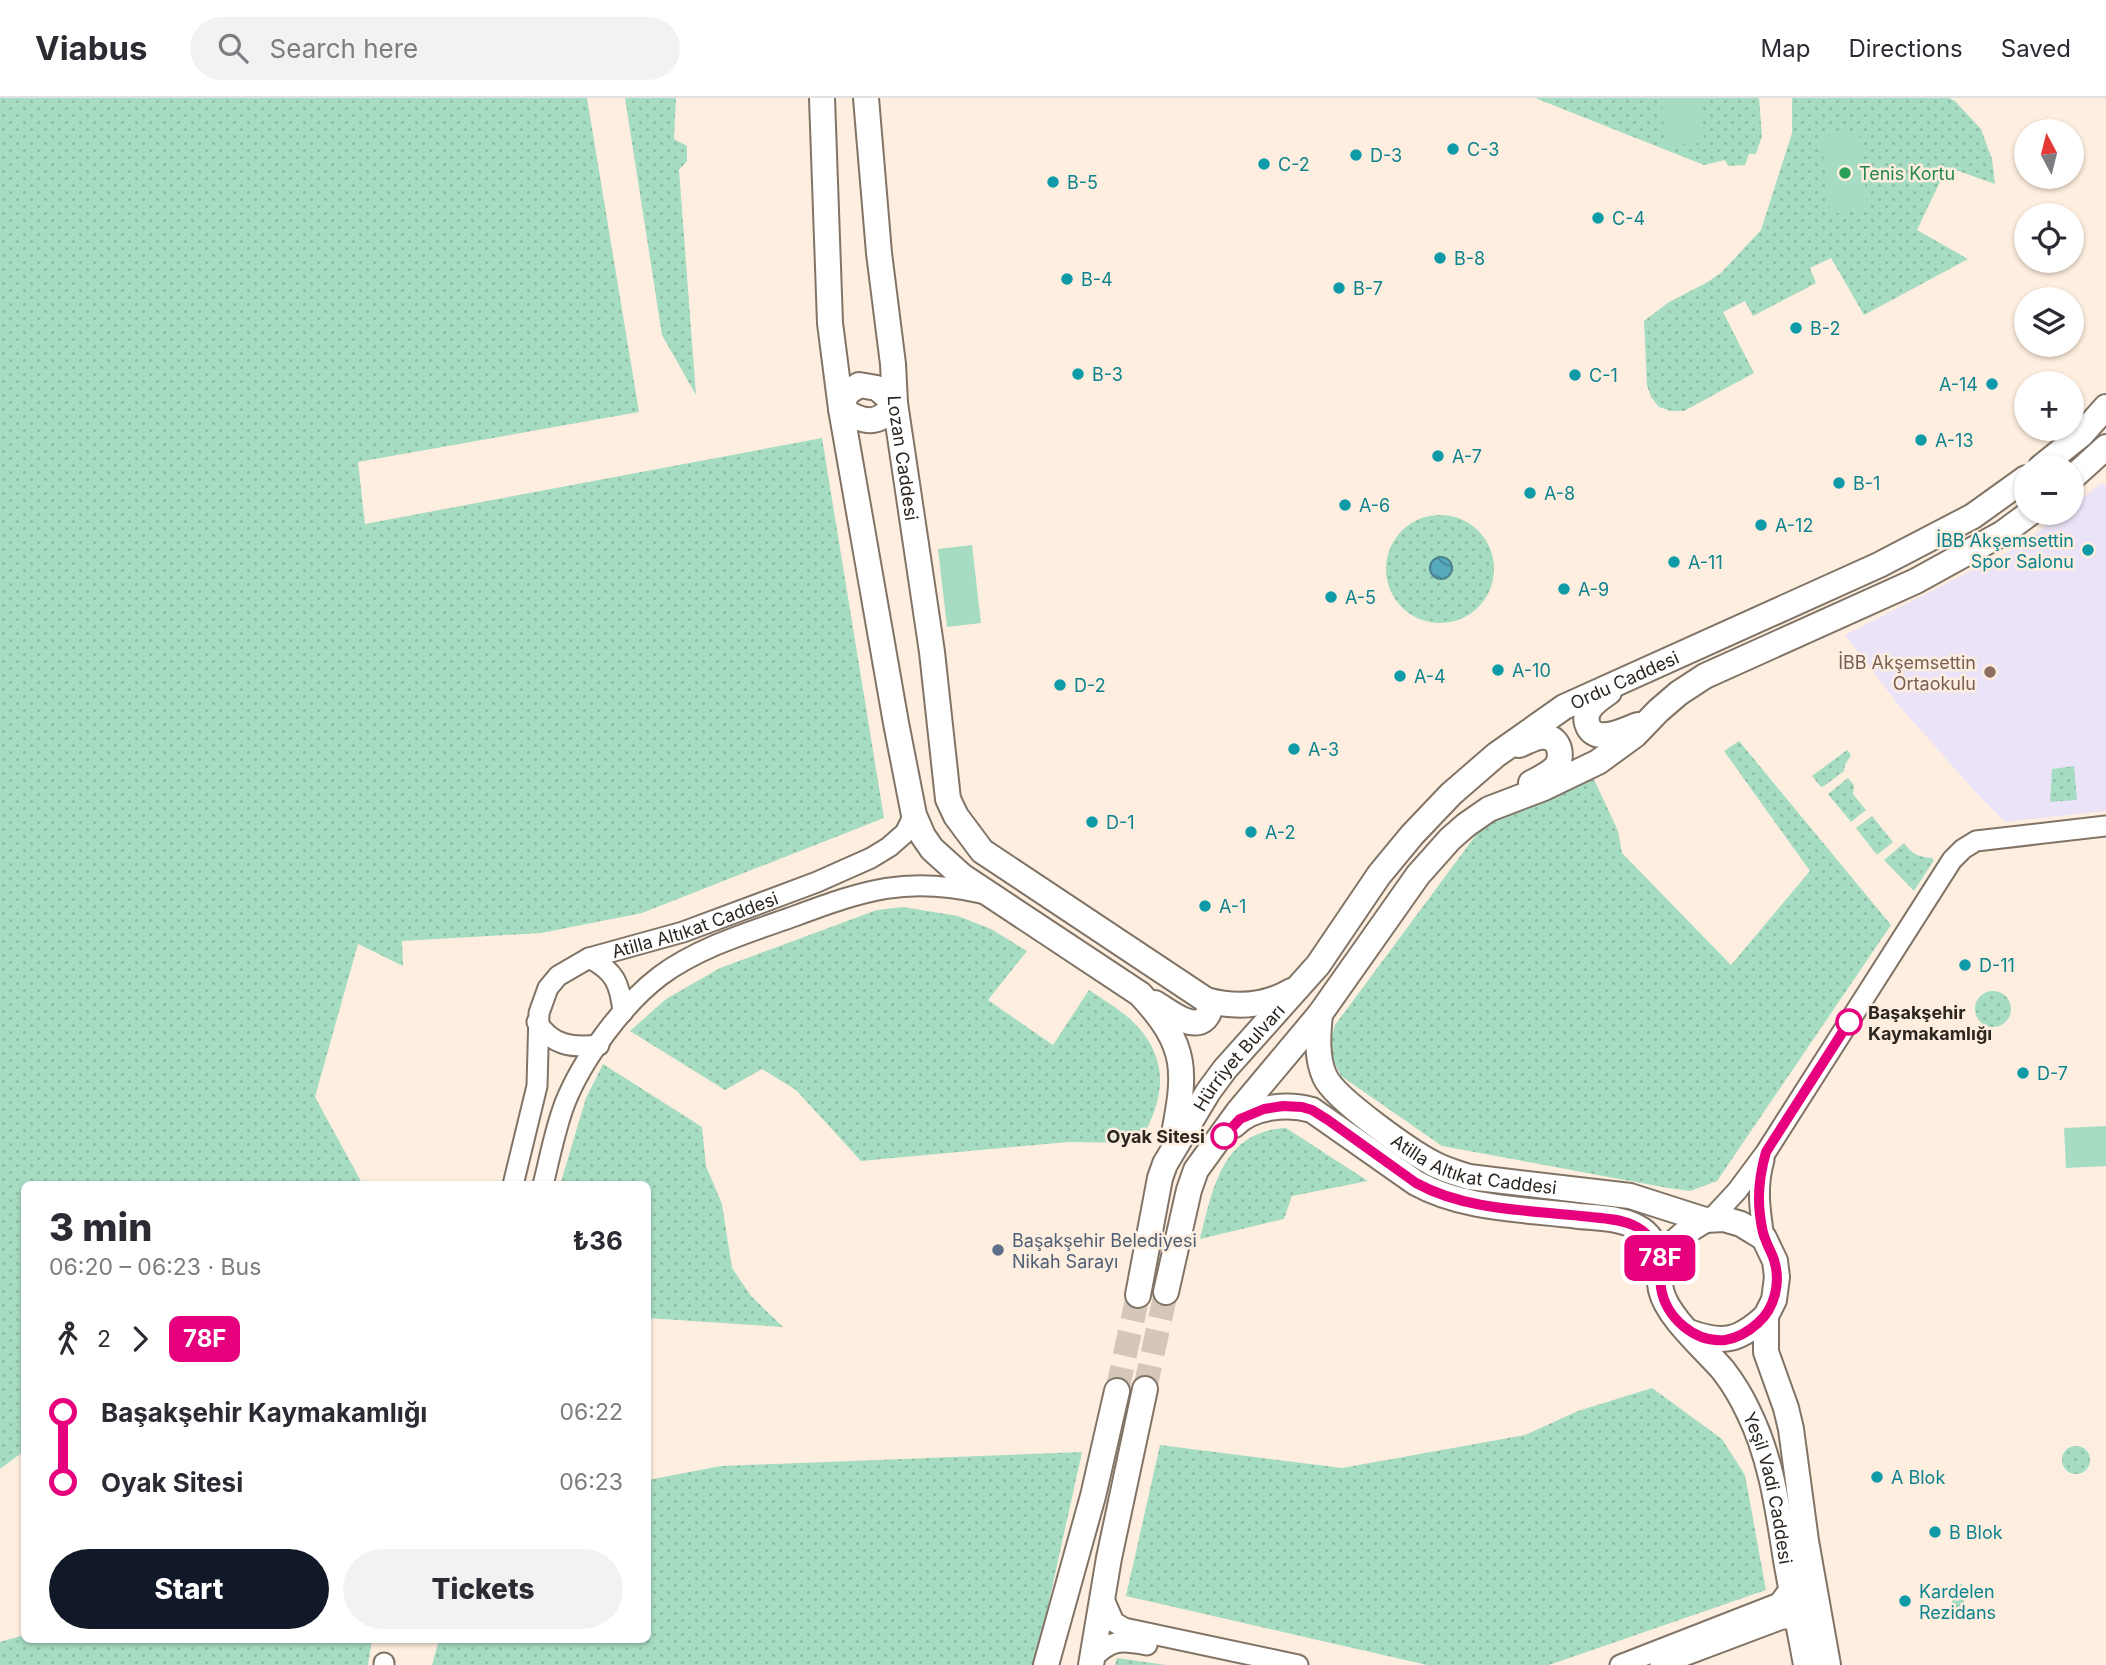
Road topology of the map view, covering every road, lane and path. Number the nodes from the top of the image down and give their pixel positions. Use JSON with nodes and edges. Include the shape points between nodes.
{"nodes":[{"id":1,"x":822,"y":98,"type":"edge"},
{"id":2,"x":866,"y":98,"type":"edge"},
{"id":3,"x":895,"y":403,"type":"junction"},
{"id":4,"x":2106,"y":407,"type":"edge"},
{"id":5,"x":841,"y":409,"type":"junction"},
{"id":6,"x":2106,"y":447,"type":"edge"},
{"id":7,"x":2056,"y":455,"type":"edge"},
{"id":8,"x":2084,"y":467,"type":"edge"},
{"id":9,"x":2014,"y":487,"type":"edge"},
{"id":10,"x":2014,"y":525,"type":"edge"},
{"id":11,"x":1642,"y":671,"type":"junction"},
{"id":12,"x":1647,"y":722,"type":"junction"},
{"id":13,"x":1496,"y":755,"type":"junction"},
{"id":14,"x":1489,"y":809,"type":"junction"},
{"id":15,"x":914,"y":815,"type":"junction"},
{"id":16,"x":2106,"y":826,"type":"edge"},
{"id":17,"x":989,"y":895,"type":"junction"},
{"id":18,"x":589,"y":958,"type":"junction"},
{"id":19,"x":1301,"y":984,"type":"junction"},
{"id":20,"x":1140,"y":994,"type":"junction"},
{"id":21,"x":1206,"y":1000,"type":"junction"},
{"id":22,"x":623,"y":1012,"type":"junction"},
{"id":23,"x":1320,"y":1014,"type":"junction"},
{"id":24,"x":537,"y":1023,"type":"junction"},
{"id":25,"x":598,"y":1045,"type":"junction"},
{"id":26,"x":1766,"y":1152,"type":"junction"},
{"id":27,"x":1207,"y":1153,"type":"junction"},
{"id":28,"x":1170,"y":1154,"type":"junction"},
{"id":29,"x":514,"y":1181,"type":"edge"},
{"id":30,"x":544,"y":1181,"type":"edge"},
{"id":31,"x":1708,"y":1219,"type":"junction"},
{"id":32,"x":1764,"y":1238,"type":"junction"},
{"id":33,"x":1661,"y":1262,"type":"junction"},
{"id":34,"x":1166,"y":1292,"type":"tunnel mouth"},
{"id":35,"x":1138,"y":1295,"type":"tunnel mouth"},
{"id":36,"x":1766,"y":1315,"type":"junction"},
{"id":37,"x":1689,"y":1332,"type":"junction"},
{"id":38,"x":1145,"y":1390,"type":"tunnel mouth"},
{"id":39,"x":1117,"y":1391,"type":"tunnel mouth"},
{"id":40,"x":1790,"y":1584,"type":"junction"},
{"id":41,"x":1103,"y":1597,"type":"junction"},
{"id":42,"x":1799,"y":1625,"type":"junction"},
{"id":43,"x":1091,"y":1662,"type":"edge"},
{"id":44,"x":1046,"y":1665,"type":"edge"},
{"id":45,"x":1238,"y":1665,"type":"edge"},
{"id":46,"x":1298,"y":1665,"type":"edge"},
{"id":47,"x":1620,"y":1665,"type":"edge"},
{"id":48,"x":1660,"y":1665,"type":"edge"},
{"id":49,"x":1807,"y":1665,"type":"edge"},
{"id":50,"x":1828,"y":1665,"type":"edge"}],
"edges":[{"from":1,"to":5,"type":"main road","via":[[830,323]]},
{"from":2,"to":3,"type":"main road","name":"Lozan Caddesi"},
{"from":3,"to":5,"type":"main road","via":[[889,412],[871,421],[859,420]]},
{"from":3,"to":5,"type":"main road","via":[[877,388],[859,385],[847,393]]},
{"from":3,"to":21,"type":"main road","name":"Lozan Caddesi","via":[[932,652],[948,799],[956,816],[982,851]]},
{"from":4,"to":7,"type":"main road"},
{"from":5,"to":15,"type":"main road"},
{"from":6,"to":8,"type":"main road"},
{"from":9,"to":11,"type":"main road","name":"Ordu Caddesi","via":[[1973,516],[1879,565]]},
{"from":10,"to":12,"type":"main road","name":"Ordu Caddesi","via":[[1916,581],[1705,676]]},
{"from":11,"to":12,"type":"main road","via":[[1592,705],[1586,716],[1591,731],[1600,735]]},
{"from":11,"to":13,"type":"main road","name":"Ordu Caddesi","via":[[1564,707]]},
{"from":12,"to":14,"type":"main road","name":"Ordu Caddesi","via":[[1598,762]]},
{"from":13,"to":14,"type":"main road","via":[[1546,736],[1554,740],[1560,754],[1555,769]]},
{"from":13,"to":19,"type":"main road","name":"Ordu Caddesi","via":[[1412,835]]},
{"from":14,"to":23,"type":"main road","name":"Ordu Caddesi","via":[[1450,839],[1418,874]]},
{"from":15,"to":17,"type":"main road","name":"Atilla Altıkat Caddesi","via":[[923,836],[944,862]]},
{"from":15,"to":18,"type":"street","name":"Atilla Altıkat Caddesi","via":[[905,833],[889,847],[817,882],[683,932]]},
{"from":16,"to":26,"type":"street","via":[[1989,838],[1963,849]]},
{"from":17,"to":20,"type":"main road","name":"Atilla Altıkat Caddesi"},
{"from":17,"to":22,"type":"street","name":"Atilla Altıkat Caddesi","via":[[917,884],[857,894],[723,943],[682,963]]},
{"from":18,"to":22,"type":"street","via":[[614,978]]},
{"from":18,"to":24,"type":"street","name":"Atilla Altıkat Caddesi","via":[[558,976],[548,988]]},
{"from":19,"to":21,"type":"main road","via":[[1258,1004],[1226,1006]]},
{"from":19,"to":28,"type":"main road","name":"Hürriyet Bulvarı","via":[[1225,1069]]},
{"from":20,"to":21,"type":"main road","via":[[1191,1022],[1202,1021],[1208,1014]]},
{"from":20,"to":28,"type":"main road","name":"Atilla Altıkat Caddesi","via":[[1170,1032],[1182,1067]]},
{"from":22,"to":25,"type":"street","name":"Atilla Altıkat Caddesi"},
{"from":23,"to":27,"type":"main road","name":"Hürriyet Bulvarı"},
{"from":23,"to":31,"type":"main road","name":"Atilla Altıkat Caddesi","via":[[1319,1055],[1333,1089],[1431,1163],[1469,1177],[1630,1196]]},
{"from":24,"to":25,"type":"street","via":[[561,1044]]},
{"from":24,"to":29,"type":"street","name":"Atilla Altıkat Caddesi","via":[[537,1086]]},
{"from":25,"to":30,"type":"street","name":"Atilla Altıkat Caddesi","via":[[565,1103]]},
{"from":26,"to":31,"type":"street","via":[[1737,1191]]},
{"from":26,"to":32,"type":"street","via":[[1758,1195]]},
{"from":27,"to":33,"type":"main road","name":"Atilla Altıkat Caddesi","via":[[1240,1119],[1273,1107],[1302,1107],[1429,1190],[1464,1202],[1633,1225],[1648,1235]]},
{"from":27,"to":34,"type":"main road","name":"Hürriyet Bulvarı","via":[[1189,1190]]},
{"from":28,"to":35,"type":"main road","name":"Hürriyet Bulvarı","via":[[1160,1178]]},
{"from":31,"to":32,"type":"main road","via":[[1741,1224]]},
{"from":31,"to":33,"type":"main road","via":[[1679,1238]]},
{"from":32,"to":36,"type":"main road","name":"Yeşil Vadi Caddesi","via":[[1777,1277],[1774,1300]]},
{"from":33,"to":37,"type":"main road","name":"Yeşil Vadi Caddesi","via":[[1661,1291],[1670,1311]]},
{"from":36,"to":37,"type":"main road","via":[[1734,1338],[1714,1339]]},
{"from":36,"to":50,"type":"main road","name":"Yeşil Vadi Caddesi","via":[[1766,1352],[1791,1429]]},
{"from":37,"to":40,"type":"main road","name":"Yeşil Vadi Caddesi","via":[[1737,1389],[1759,1436]]},
{"from":38,"to":41,"type":"main road"},
{"from":39,"to":44,"type":"main road"},
{"from":40,"to":42,"type":"main road","name":"Yeşil Vadi Caddesi"},
{"from":40,"to":47,"type":"street","via":[[1779,1603]]},
{"from":41,"to":43,"type":"main road"},
{"from":41,"to":46,"type":"street","via":[[1114,1622],[1124,1629]]},
{"from":42,"to":48,"type":"street","via":[[1782,1619]]},
{"from":42,"to":49,"type":"main road","name":"Yeşil Vadi Caddesi"},
{"from":43,"to":45,"type":"street","via":[[1116,1641]]}]}
